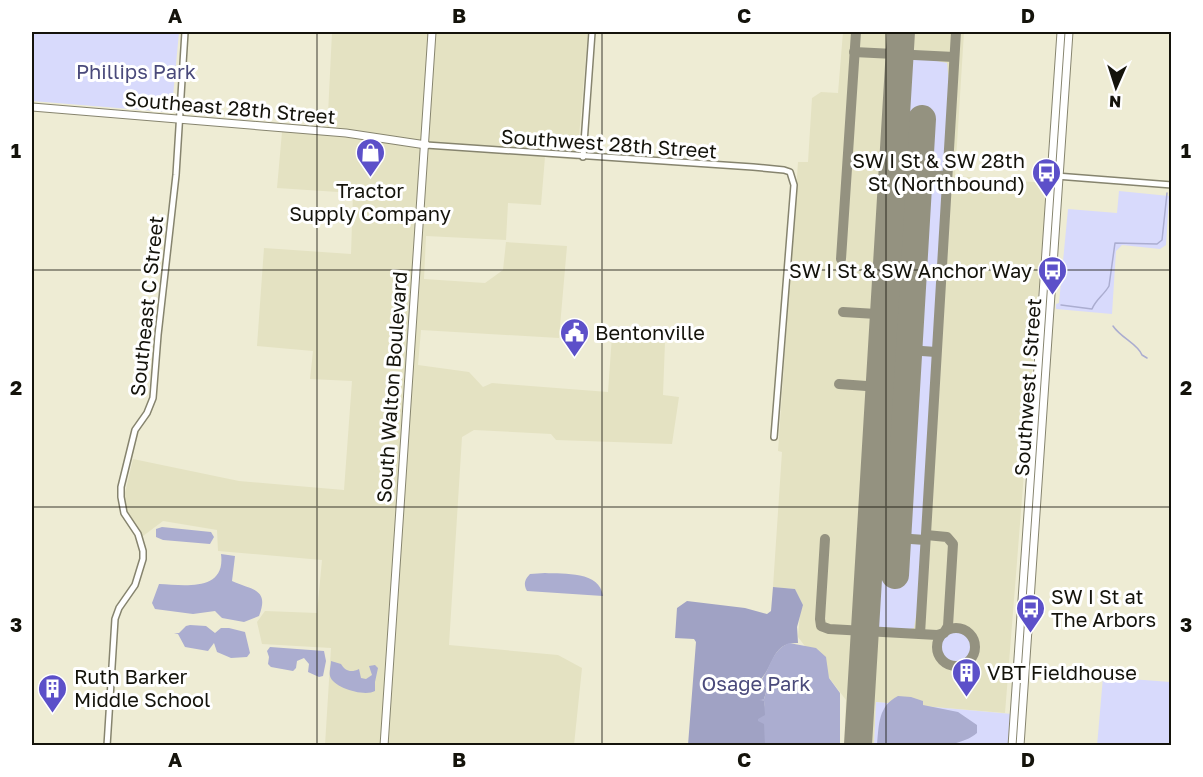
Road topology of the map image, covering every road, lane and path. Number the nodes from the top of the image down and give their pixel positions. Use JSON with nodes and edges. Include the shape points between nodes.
{"nodes":[{"id":1,"x":185,"y":32,"type":"edge"},
{"id":2,"x":432,"y":32,"type":"edge"},
{"id":3,"x":592,"y":32,"type":"edge"},
{"id":4,"x":1061,"y":32,"type":"edge"},
{"id":5,"x":1069,"y":32,"type":"edge"},
{"id":6,"x":32,"y":108,"type":"edge"},
{"id":7,"x":178,"y":119,"type":"junction"},
{"id":8,"x":426,"y":145,"type":"junction"},
{"id":9,"x":583,"y":156,"type":"junction"},
{"id":10,"x":1055,"y":176,"type":"junction"},
{"id":11,"x":1172,"y":185,"type":"edge"},
{"id":12,"x":774,"y":437,"type":"dead end"},
{"id":13,"x":107,"y":746,"type":"edge"},
{"id":14,"x":384,"y":746,"type":"edge"},
{"id":15,"x":1012,"y":746,"type":"edge"},
{"id":16,"x":1020,"y":746,"type":"edge"}],
"edges":[{"from":1,"to":7,"type":"street","name":"Southeast C Street"},
{"from":2,"to":8,"type":"main road","name":"South Walton Boulevard"},
{"from":3,"to":9,"type":"street"},
{"from":4,"to":10,"type":"main road","name":"Southwest I Street"},
{"from":5,"to":10,"type":"main road","name":"Southwest I Street"},
{"from":6,"to":7,"type":"main road","name":"Southeast 28th Street"},
{"from":7,"to":8,"type":"main road","name":"Southeast 28th Street","via":[[346,133]]},
{"from":7,"to":13,"type":"street","name":"Southeast C Street","via":[[176,175],[153,398],[135,430],[121,487],[124,513],[138,534],[143,559],[135,585],[115,619]]},
{"from":8,"to":9,"type":"street","name":"Southwest 28th Street"},
{"from":8,"to":14,"type":"main road","name":"South Walton Boulevard"},
{"from":9,"to":12,"type":"street","name":"Southwest 28th Street","via":[[790,172],[794,185]]},
{"from":10,"to":11,"type":"street"},
{"from":10,"to":15,"type":"main road","name":"Southwest I Street"},
{"from":10,"to":16,"type":"main road","name":"Southwest I Street"}]}
